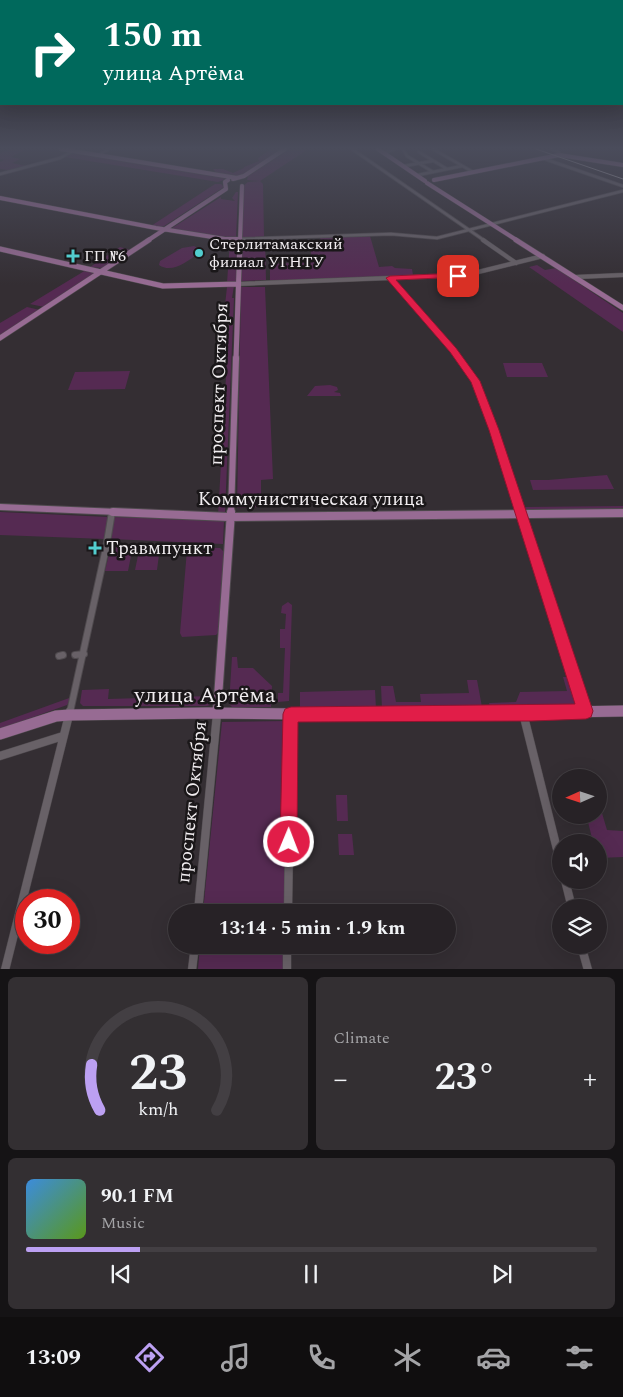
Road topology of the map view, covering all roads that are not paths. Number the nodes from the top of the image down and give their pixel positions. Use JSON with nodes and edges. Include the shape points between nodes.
{"nodes":[{"id":1,"x":217,"y":194,"type":"edge"},
{"id":2,"x":242,"y":194,"type":"edge"},
{"id":3,"x":418,"y":194,"type":"edge"},
{"id":4,"x":450,"y":194,"type":"edge"},
{"id":5,"x":610,"y":194,"type":"edge"},
{"id":6,"x":0,"y":198,"type":"edge"},
{"id":7,"x":478,"y":214,"type":"junction"},
{"id":8,"x":494,"y":224,"type":"junction"},
{"id":9,"x":165,"y":230,"type":"junction"},
{"id":10,"x":470,"y":230,"type":"junction"},
{"id":11,"x":514,"y":238,"type":"junction"},
{"id":12,"x":240,"y":239,"type":"junction"},
{"id":13,"x":528,"y":247,"type":"junction"},
{"id":14,"x":0,"y":249,"type":"edge"},
{"id":15,"x":543,"y":256,"type":"junction"},
{"id":16,"x":532,"y":260,"type":"junction"},
{"id":17,"x":516,"y":263,"type":"junction"},
{"id":18,"x":101,"y":272,"type":"junction"},
{"id":19,"x":623,"y":275,"type":"edge"},
{"id":20,"x":576,"y":277,"type":"junction"},
{"id":21,"x":390,"y":278,"type":"junction"},
{"id":22,"x":238,"y":284,"type":"junction"},
{"id":23,"x":623,"y":308,"type":"edge"},
{"id":24,"x":0,"y":339,"type":"edge"},
{"id":25,"x":0,"y":507,"type":"edge"},
{"id":26,"x":112,"y":512,"type":"junction"},
{"id":27,"x":623,"y":513,"type":"edge"},
{"id":28,"x":521,"y":514,"type":"junction"},
{"id":29,"x":230,"y":517,"type":"junction"},
{"id":30,"x":84,"y":654,"type":"junction"},
{"id":31,"x":75,"y":655,"type":"dead end"},
{"id":32,"x":586,"y":711,"type":"junction"},
{"id":33,"x":623,"y":711,"type":"edge"},
{"id":34,"x":218,"y":713,"type":"junction"},
{"id":35,"x":523,"y":713,"type":"junction"},
{"id":36,"x":69,"y":714,"type":"junction"},
{"id":37,"x":291,"y":714,"type":"junction"},
{"id":38,"x":0,"y":734,"type":"edge"},
{"id":39,"x":63,"y":736,"type":"junction"},
{"id":40,"x":0,"y":756,"type":"edge"},
{"id":41,"x":553,"y":834,"type":"edge"},
{"id":42,"x":199,"y":904,"type":"edge"},
{"id":43,"x":288,"y":904,"type":"edge"},
{"id":44,"x":194,"y":954,"type":"edge"},
{"id":45,"x":287,"y":954,"type":"edge"},
{"id":46,"x":584,"y":954,"type":"edge"},
{"id":47,"x":4,"y":964,"type":"edge"},
{"id":48,"x":192,"y":969,"type":"edge"},
{"id":49,"x":287,"y":969,"type":"edge"},
{"id":50,"x":588,"y":969,"type":"edge"}],
"edges":[{"from":1,"to":9,"type":"main road"},
{"from":2,"to":12,"type":"main road","name":"проспект Октября"},
{"from":3,"to":10,"type":"street"},
{"from":4,"to":7,"type":"main road"},
{"from":5,"to":8,"type":"street"},
{"from":6,"to":9,"type":"main road"},
{"from":7,"to":8,"type":"main road"},
{"from":7,"to":10,"type":"street","via":[[488,224]]},
{"from":8,"to":10,"type":"street"},
{"from":8,"to":11,"type":"main road"},
{"from":9,"to":12,"type":"main road"},
{"from":9,"to":18,"type":"main road"},
{"from":10,"to":11,"type":"street","via":[[491,227]]},
{"from":10,"to":12,"type":"street","via":[[436,238],[391,234]]},
{"from":10,"to":17,"type":"street"},
{"from":11,"to":13,"type":"main road"},
{"from":12,"to":22,"type":"main road","name":"проспект Октября"},
{"from":13,"to":15,"type":"main road"},
{"from":13,"to":16,"type":"street","via":[[535,255]]},
{"from":14,"to":18,"type":"main road"},
{"from":15,"to":16,"type":"street"},
{"from":15,"to":20,"type":"main road"},
{"from":16,"to":17,"type":"street"},
{"from":17,"to":21,"type":"street","via":[[466,275]]},
{"from":18,"to":22,"type":"main road","via":[[168,286]]},
{"from":18,"to":24,"type":"main road"},
{"from":19,"to":20,"type":"street"},
{"from":20,"to":23,"type":"main road"},
{"from":21,"to":22,"type":"street"},
{"from":21,"to":28,"type":"street","via":[[471,374],[494,430]]},
{"from":22,"to":29,"type":"main road","name":"проспект Октября"},
{"from":25,"to":26,"type":"main road","name":"Коммунистическая улица"},
{"from":26,"to":29,"type":"main road","name":"Коммунистическая улица"},
{"from":26,"to":30,"type":"street"},
{"from":27,"to":28,"type":"main road","name":"Коммунистическая улица"},
{"from":28,"to":29,"type":"main road","name":"Коммунистическая улица"},
{"from":28,"to":32,"type":"street"},
{"from":29,"to":34,"type":"main road","name":"проспект Октября"},
{"from":30,"to":31,"type":"street"},
{"from":30,"to":36,"type":"street"},
{"from":32,"to":33,"type":"main road","name":"улица Артёма"},
{"from":32,"to":35,"type":"main road","name":"улица Артёма"},
{"from":34,"to":36,"type":"main road","name":"улица Артёма"},
{"from":34,"to":37,"type":"main road","name":"улица Артёма"},
{"from":34,"to":42,"type":"street","name":"проспект Октября"},
{"from":35,"to":37,"type":"main road","name":"улица Артёма"},
{"from":35,"to":41,"type":"street"},
{"from":36,"to":38,"type":"main road","name":"улица Артёма"},
{"from":36,"to":39,"type":"street"},
{"from":37,"to":43,"type":"street"},
{"from":39,"to":40,"type":"street"},
{"from":39,"to":47,"type":"street"},
{"from":44,"to":48,"type":"street"},
{"from":45,"to":49,"type":"street"},
{"from":46,"to":50,"type":"street"}]}
